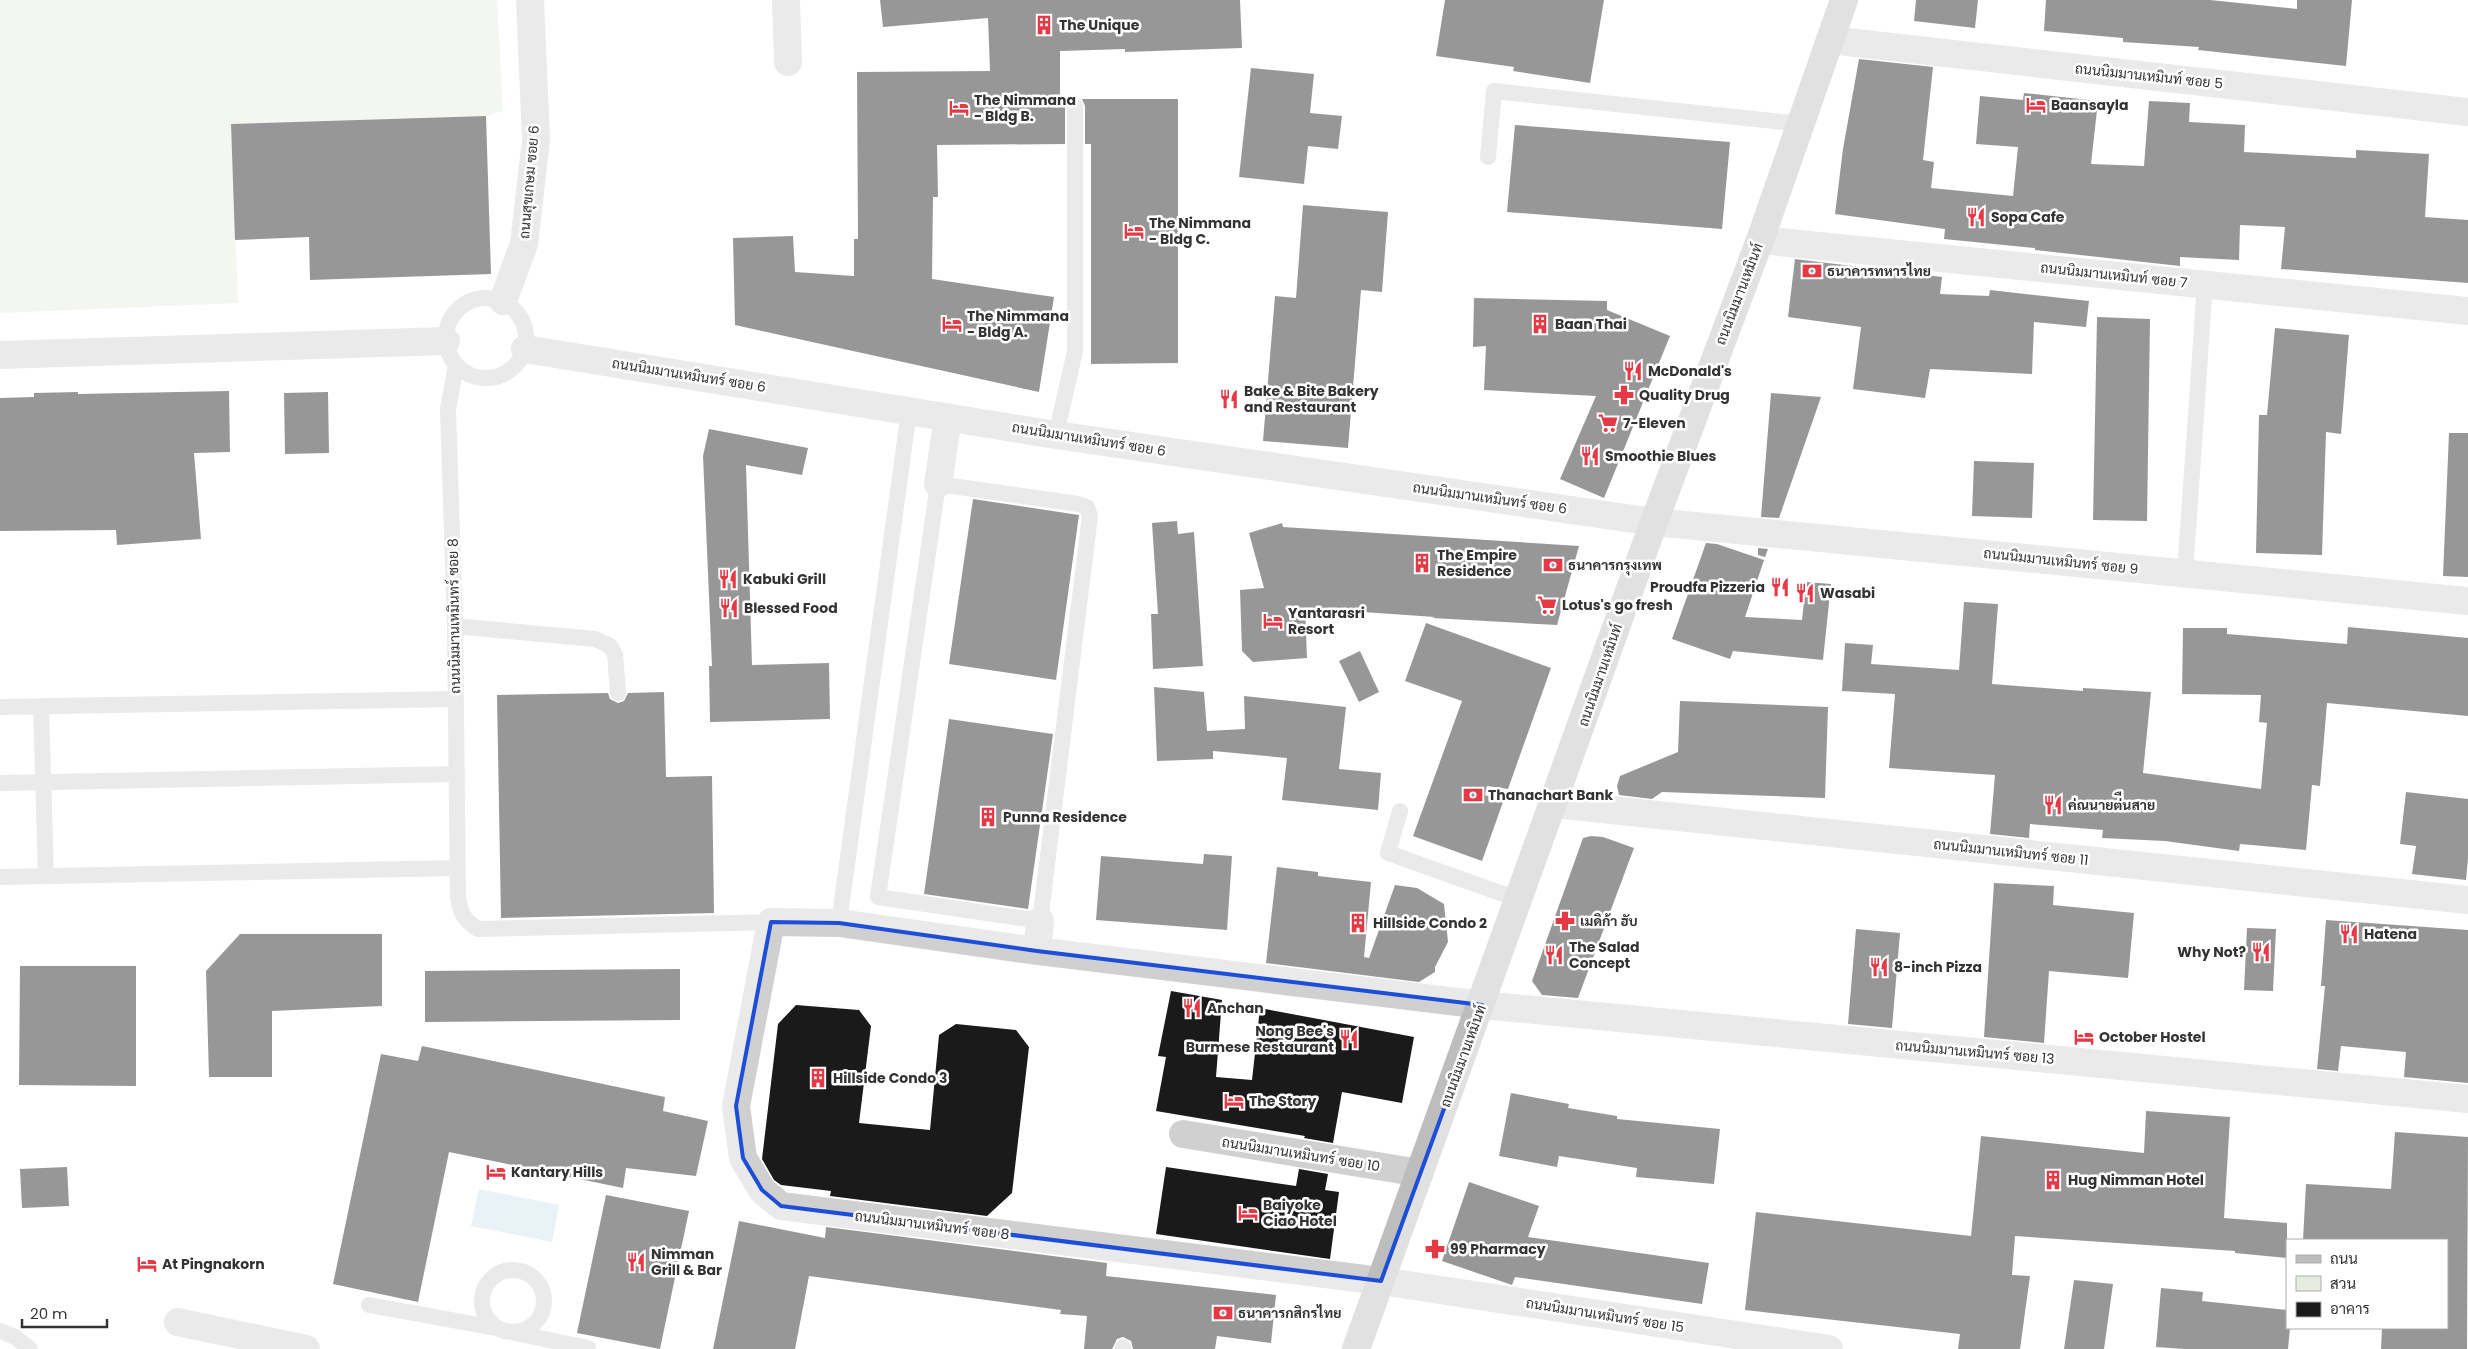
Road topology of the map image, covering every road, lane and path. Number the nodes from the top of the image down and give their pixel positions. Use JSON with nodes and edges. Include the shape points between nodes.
{"nodes":[{"id":1,"x":530,"y":0,"type":"edge"},
{"id":2,"x":786,"y":0,"type":"edge"},
{"id":3,"x":1844,"y":0,"type":"edge"},
{"id":4,"x":1830,"y":40,"type":"junction"},
{"id":5,"x":788,"y":62,"type":"dead end"},
{"id":6,"x":1075,"y":106,"type":"dead end"},
{"id":7,"x":2468,"y":112,"type":"edge"},
{"id":8,"x":1800,"y":124,"type":"junction"},
{"id":9,"x":1488,"y":157,"type":"dead end"},
{"id":10,"x":1760,"y":240,"type":"junction"},
{"id":11,"x":2205,"y":284,"type":"junction"},
{"id":12,"x":504,"y":302,"type":"junction"},
{"id":13,"x":2468,"y":311,"type":"edge"},
{"id":14,"x":525,"y":349,"type":"junction"},
{"id":15,"x":451,"y":353,"type":"junction"},
{"id":16,"x":0,"y":355,"type":"edge"},
{"id":17,"x":909,"y":411,"type":"junction"},
{"id":18,"x":948,"y":417,"type":"junction"},
{"id":19,"x":1056,"y":435,"type":"junction"},
{"id":20,"x":938,"y":484,"type":"junction"},
{"id":21,"x":1654,"y":522,"type":"junction"},
{"id":22,"x":2185,"y":574,"type":"junction"},
{"id":23,"x":2468,"y":601,"type":"edge"},
{"id":24,"x":455,"y":626,"type":"junction"},
{"id":25,"x":618,"y":693,"type":"dead end"},
{"id":26,"x":456,"y":699,"type":"junction"},
{"id":27,"x":40,"y":706,"type":"junction"},
{"id":28,"x":0,"y":707,"type":"edge"},
{"id":29,"x":457,"y":774,"type":"junction"},
{"id":30,"x":43,"y":782,"type":"junction"},
{"id":31,"x":0,"y":783,"type":"edge"},
{"id":32,"x":1554,"y":804,"type":"junction"},
{"id":33,"x":1400,"y":811,"type":"dead end"},
{"id":34,"x":458,"y":868,"type":"junction"},
{"id":35,"x":46,"y":876,"type":"junction"},
{"id":36,"x":0,"y":877,"type":"edge"},
{"id":37,"x":1520,"y":900,"type":"junction"},
{"id":38,"x":2468,"y":900,"type":"edge"},
{"id":39,"x":1040,"y":921,"type":"junction"},
{"id":40,"x":771,"y":922,"type":"junction"},
{"id":41,"x":839,"y":923,"type":"junction"},
{"id":42,"x":1037,"y":952,"type":"junction"},
{"id":43,"x":1482,"y":1005,"type":"junction"},
{"id":44,"x":2468,"y":1099,"type":"edge"},
{"id":45,"x":1183,"y":1134,"type":"dead end"},
{"id":46,"x":1420,"y":1174,"type":"junction"},
{"id":47,"x":1381,"y":1281,"type":"junction"},
{"id":48,"x":369,"y":1305,"type":"dead end"},
{"id":49,"x":178,"y":1322,"type":"dead end"},
{"id":50,"x":496,"y":1328,"type":"junction"},
{"id":51,"x":0,"y":1331,"type":"edge"},
{"id":52,"x":515,"y":1333,"type":"junction"},
{"id":53,"x":223,"y":1340,"type":"edge"},
{"id":54,"x":548,"y":1344,"type":"edge"},
{"id":55,"x":588,"y":1348,"type":"edge"},
{"id":56,"x":30,"y":1349,"type":"edge"},
{"id":57,"x":306,"y":1349,"type":"edge"},
{"id":58,"x":1356,"y":1349,"type":"edge"},
{"id":59,"x":1829,"y":1349,"type":"edge"}],
"edges":[{"from":1,"to":12,"type":"street","name":"ถนนสุขเกษม ซอย 6","via":[[536,140],[524,244]]},
{"from":2,"to":5,"type":"street"},
{"from":3,"to":4,"type":"main road","name":"ถนนนิมมานเหมินท์"},
{"from":4,"to":7,"type":"street","name":"ถนนนิมมานเหมินท์ ซอย 5"},
{"from":4,"to":8,"type":"main road","name":"ถนนนิมมานเหมินท์"},
{"from":6,"to":19,"type":"lane","via":[[1075,351]]},
{"from":8,"to":9,"type":"lane","via":[[1494,91]]},
{"from":8,"to":10,"type":"main road","name":"ถนนนิมมานเหมินท์"},
{"from":10,"to":11,"type":"street","name":"ถนนนิมมานเหมินท์ ซอย 7"},
{"from":10,"to":21,"type":"main road","name":"ถนนนิมมานเหมินท์"},
{"from":11,"to":13,"type":"street","name":"ถนนนิมมานเหมินท์ ซอย 7"},
{"from":11,"to":22,"type":"lane"},
{"from":12,"to":14,"type":"lane","via":[[513,308],[525,326]]},
{"from":12,"to":15,"type":"lane","via":[[480,298],[468,302],[451,318],[446,330]]},
{"from":14,"to":15,"type":"lane","via":[[512,369],[502,376],[490,378],[477,377]]},
{"from":14,"to":17,"type":"street","name":"ถนนนิมมานเหมินทร์ ซอย 6"},
{"from":15,"to":16,"type":"street"},
{"from":15,"to":24,"type":"lane","name":"ถนนนิมมานเหมินทร์ ซอย 8","via":[[448,409]]},
{"from":17,"to":18,"type":"street","name":"ถนนนิมมานเหมินทร์ ซอย 6"},
{"from":17,"to":41,"type":"lane"},
{"from":18,"to":19,"type":"street","name":"ถนนนิมมานเหมินทร์ ซอย 6"},
{"from":18,"to":20,"type":"street"},
{"from":19,"to":21,"type":"street","name":"ถนนนิมมานเหมินทร์ ซอย 6"},
{"from":20,"to":39,"type":"lane","via":[[1078,504],[1087,507],[1090,516]]},
{"from":20,"to":39,"type":"lane","via":[[878,897]]},
{"from":21,"to":22,"type":"street","name":"ถนนนิมมานเหมินทร์ ซอย 9"},
{"from":21,"to":32,"type":"main road","name":"ถนนนิมมานเหมินท์"},
{"from":22,"to":23,"type":"street","name":"ถนนนิมมานเหมินทร์ ซอย 9"},
{"from":24,"to":25,"type":"lane","via":[[595,639],[610,646],[614,654]]},
{"from":24,"to":26,"type":"lane","name":"ถนนนิมมานเหมินทร์ ซอย 8"},
{"from":26,"to":27,"type":"lane"},
{"from":26,"to":29,"type":"lane","name":"ถนนนิมมานเหมินทร์ ซอย 8"},
{"from":27,"to":28,"type":"lane"},
{"from":27,"to":30,"type":"lane"},
{"from":29,"to":30,"type":"lane"},
{"from":29,"to":34,"type":"lane","name":"ถนนนิมมานเหมินทร์ ซอย 8"},
{"from":30,"to":31,"type":"lane"},
{"from":30,"to":35,"type":"lane"},
{"from":32,"to":37,"type":"main road","name":"ถนนนิมมานเหมินท์"},
{"from":32,"to":38,"type":"street","name":"ถนนนิมมานเหมินทร์ ซอย 11"},
{"from":33,"to":37,"type":"lane","via":[[1388,853]]},
{"from":34,"to":35,"type":"lane"},
{"from":34,"to":40,"type":"lane","name":"ถนนนิมมานเหมินทร์ ซอย 8","via":[[460,912],[465,921],[478,930]]},
{"from":35,"to":36,"type":"lane"},
{"from":37,"to":43,"type":"main road","name":"ถนนนิมมานเหมินท์"},
{"from":39,"to":42,"type":"street"},
{"from":40,"to":41,"type":"street","name":"ถนนนิมมานเหมินทร์ ซอย 13"},
{"from":40,"to":47,"type":"street","name":"ถนนนิมมานเหมินทร์ ซอย 8","via":[[736,1106],[743,1158],[762,1190],[781,1206]]},
{"from":41,"to":42,"type":"street","name":"ถนนนิมมานเหมินทร์ ซอย 13"},
{"from":42,"to":43,"type":"street","name":"ถนนนิมมานเหมินทร์ ซอย 13"},
{"from":43,"to":44,"type":"street","name":"ถนนนิมมานเหมินทร์ ซอย 13"},
{"from":43,"to":46,"type":"main road","name":"ถนนนิมมานเหมินท์"},
{"from":45,"to":46,"type":"street","name":"ถนนนิมมานเหมินทร์ ซอย 10"},
{"from":46,"to":47,"type":"main road","name":"ถนนนิมมานเหมินท์"},
{"from":47,"to":58,"type":"main road","name":"ถนนนิมมานเหมินท์"},
{"from":47,"to":59,"type":"street","name":"ถนนนิมมานเหมินทร์ ซอย 15"},
{"from":48,"to":50,"type":"lane"},
{"from":49,"to":53,"type":"street"},
{"from":50,"to":52,"type":"lane"},
{"from":50,"to":52,"type":"lane","via":[[483,1312],[483,1292],[487,1283],[504,1271],[524,1271],[539,1283],[545,1301],[544,1310],[533,1326]]},
{"from":51,"to":56,"type":"lane","via":[[15,1337]]},
{"from":52,"to":54,"type":"lane"},
{"from":53,"to":57,"type":"street"},
{"from":54,"to":55,"type":"lane"}]}
